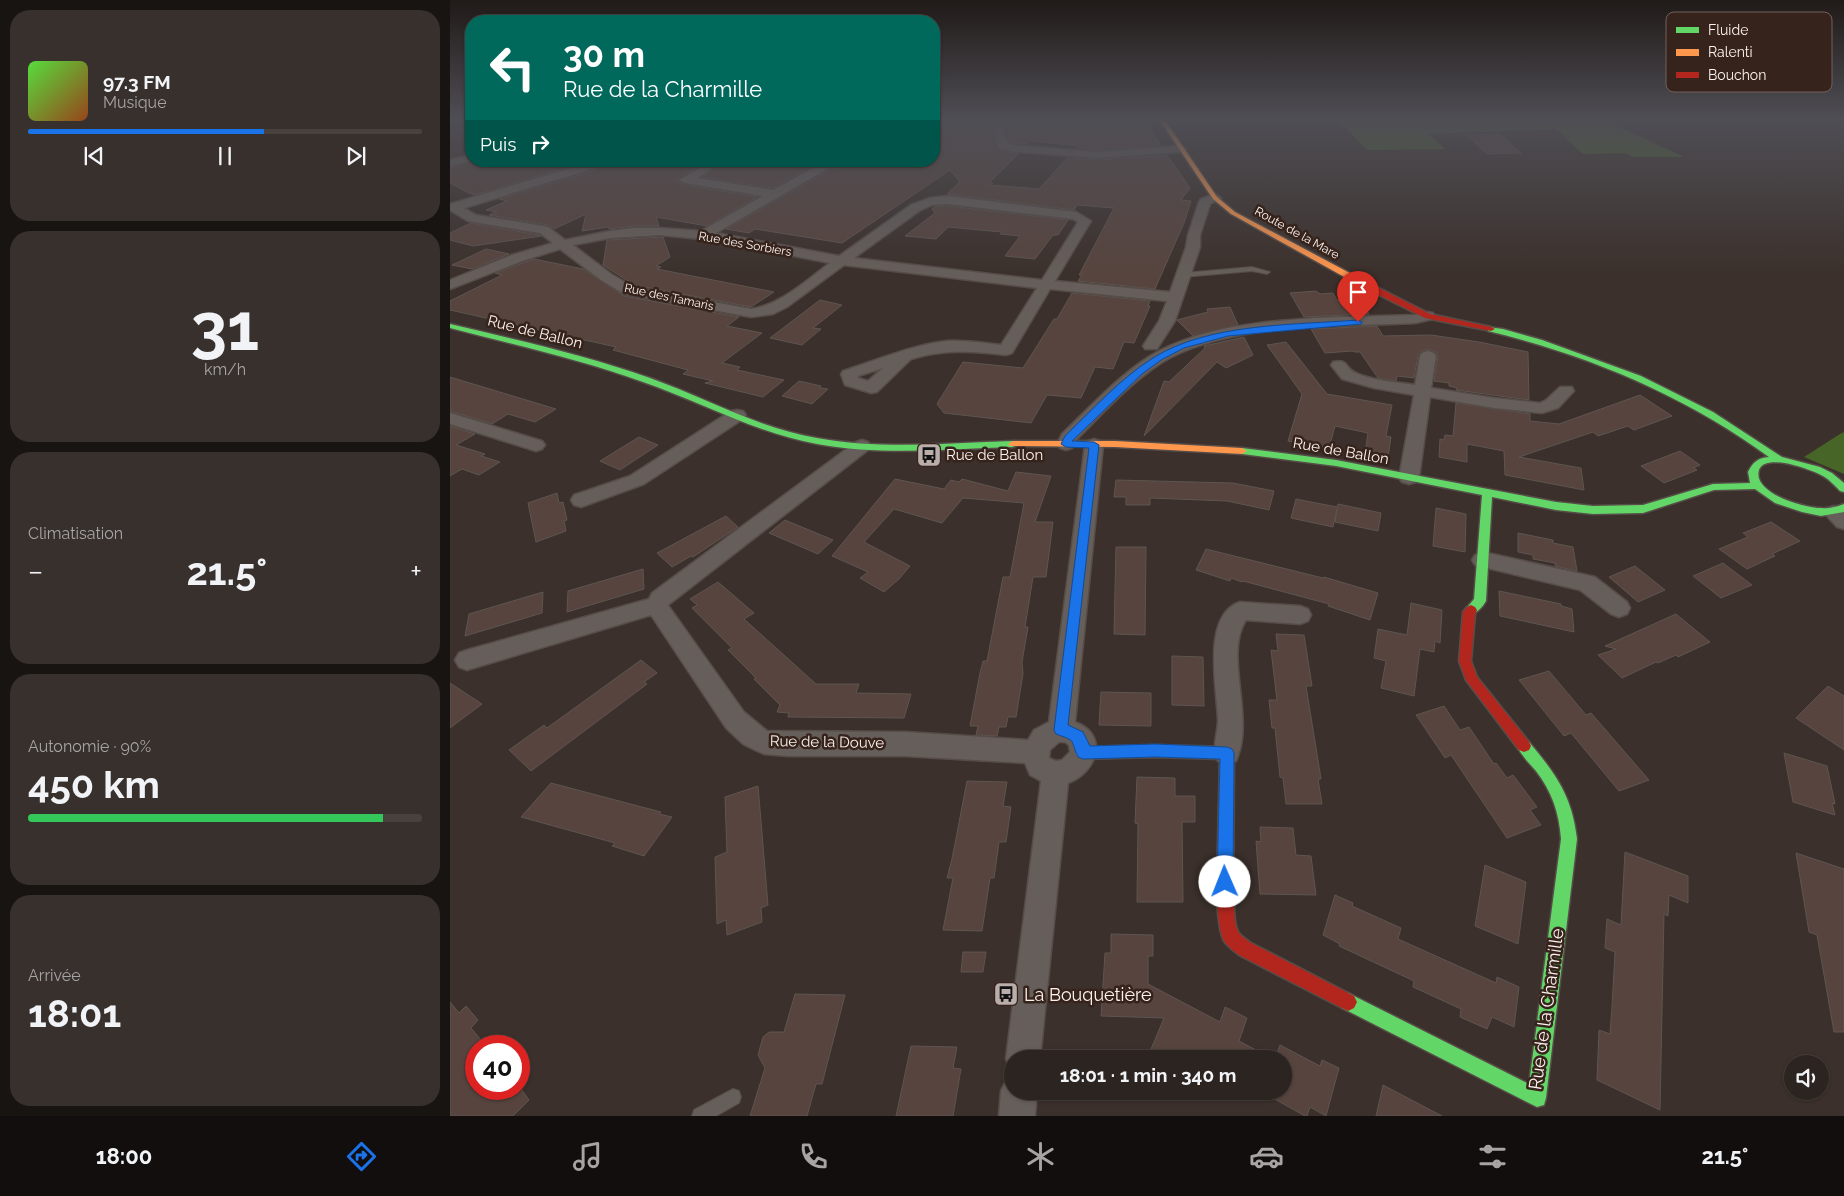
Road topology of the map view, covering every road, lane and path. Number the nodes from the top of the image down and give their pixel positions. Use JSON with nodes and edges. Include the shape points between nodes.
{"nodes":[{"id":1,"x":573,"y":171,"type":"edge"},
{"id":2,"x":702,"y":171,"type":"edge"},
{"id":3,"x":817,"y":171,"type":"edge"},
{"id":4,"x":1196,"y":171,"type":"edge"},
{"id":5,"x":775,"y":194,"type":"junction"},
{"id":6,"x":1215,"y":198,"type":"junction"},
{"id":7,"x":702,"y":236,"type":"junction"},
{"id":8,"x":562,"y":244,"type":"junction"},
{"id":9,"x":842,"y":261,"type":"junction"},
{"id":10,"x":1267,"y":272,"type":"dead end"},
{"id":11,"x":1183,"y":275,"type":"junction"},
{"id":12,"x":1047,"y":285,"type":"junction"},
{"id":13,"x":450,"y":286,"type":"edge"},
{"id":14,"x":1174,"y":297,"type":"junction"},
{"id":15,"x":1428,"y":316,"type":"junction"},
{"id":16,"x":450,"y":326,"type":"edge"},
{"id":17,"x":1151,"y":346,"type":"dead end"},
{"id":18,"x":1428,"y":356,"type":"dead end"},
{"id":19,"x":904,"y":357,"type":"dead end"},
{"id":20,"x":1339,"y":366,"type":"dead end"},
{"id":21,"x":1566,"y":391,"type":"dead end"},
{"id":22,"x":1423,"y":392,"type":"junction"},
{"id":23,"x":737,"y":415,"type":"junction"},
{"id":24,"x":450,"y":418,"type":"edge"},
{"id":25,"x":1066,"y":444,"type":"junction"},
{"id":26,"x":536,"y":445,"type":"dead end"},
{"id":27,"x":1094,"y":445,"type":"junction"},
{"id":28,"x":862,"y":446,"type":"junction"},
{"id":29,"x":1779,"y":459,"type":"junction"},
{"id":30,"x":1409,"y":478,"type":"junction"},
{"id":31,"x":1759,"y":486,"type":"junction"},
{"id":32,"x":1844,"y":489,"type":"edge"},
{"id":33,"x":1487,"y":494,"type":"junction"},
{"id":34,"x":581,"y":500,"type":"dead end"},
{"id":35,"x":1841,"y":514,"type":"edge"},
{"id":36,"x":1483,"y":560,"type":"junction"},
{"id":37,"x":657,"y":605,"type":"junction"},
{"id":38,"x":1619,"y":608,"type":"dead end"},
{"id":39,"x":1300,"y":615,"type":"dead end"},
{"id":40,"x":466,"y":660,"type":"dead end"},
{"id":41,"x":1061,"y":730,"type":"junction"},
{"id":42,"x":1083,"y":753,"type":"junction"},
{"id":43,"x":1227,"y":753,"type":"junction"},
{"id":44,"x":1046,"y":762,"type":"junction"},
{"id":45,"x":1024,"y":1050,"type":"edge"},
{"id":46,"x":733,"y":1096,"type":"dead end"},
{"id":47,"x":1018,"y":1100,"type":"edge"},
{"id":48,"x":700,"y":1116,"type":"edge"},
{"id":49,"x":1016,"y":1116,"type":"edge"}],
"edges":[{"from":1,"to":8,"type":"street","name":"Rue des Tamaris","via":[[454,206],[472,218],[544,230]]},
{"from":2,"to":5,"type":"street","via":[[685,180]]},
{"from":3,"to":5,"type":"street"},
{"from":4,"to":6,"type":"street","name":"Route de la Mare"},
{"from":5,"to":7,"type":"street"},
{"from":6,"to":11,"type":"street","via":[[1206,202]]},
{"from":6,"to":15,"type":"street","name":"Route de la Mare","via":[[1261,229]]},
{"from":7,"to":8,"type":"street","name":"Rue des Sorbiers","via":[[636,232]]},
{"from":7,"to":9,"type":"street","name":"Rue des Sorbiers"},
{"from":8,"to":9,"type":"street","name":"Rue des Tamaris","via":[[617,286],[751,313],[768,311],[782,304]]},
{"from":8,"to":13,"type":"street","name":"Rue des Sorbiers","via":[[526,254]]},
{"from":9,"to":12,"type":"street","name":"Rue des Sorbiers"},
{"from":9,"to":12,"type":"street","name":"Rue des Tamaris","via":[[919,206],[930,202],[948,200],[1076,216],[1085,221]]},
{"from":10,"to":11,"type":"lane","via":[[1252,269]]},
{"from":11,"to":14,"type":"street"},
{"from":12,"to":14,"type":"street","name":"Rue des Sorbiers"},
{"from":12,"to":19,"type":"street","via":[[1006,350],[947,346]]},
{"from":14,"to":17,"type":"street","via":[[1167,321]]},
{"from":15,"to":25,"type":"street","via":[[1252,330],[1181,347],[1138,372],[1068,438]]},
{"from":15,"to":29,"type":"street","name":"Route de la Mare","via":[[1526,337],[1628,373],[1715,416]]},
{"from":16,"to":23,"type":"street","name":"Rue de Ballon","via":[[599,364]]},
{"from":18,"to":22,"type":"street"},
{"from":20,"to":22,"type":"street","via":[[1348,376]]},
{"from":21,"to":22,"type":"street","via":[[1552,404],[1542,408]]},
{"from":22,"to":30,"type":"street"},
{"from":23,"to":28,"type":"street","name":"Rue de Ballon","via":[[792,436]]},
{"from":23,"to":34,"type":"street","via":[[637,480]]},
{"from":24,"to":26,"type":"street"},
{"from":25,"to":27,"type":"street","name":"Rue de Ballon"},
{"from":25,"to":28,"type":"street","name":"Rue de Ballon"},
{"from":27,"to":30,"type":"street","name":"Rue de Ballon","via":[[1265,452]]},
{"from":27,"to":41,"type":"street"},
{"from":28,"to":37,"type":"street","via":[[660,599]]},
{"from":29,"to":31,"type":"street","via":[[1766,460],[1756,466],[1753,475]]},
{"from":29,"to":32,"type":"street","via":[[1814,468],[1829,475]]},
{"from":30,"to":33,"type":"street","name":"Rue de Ballon"},
{"from":31,"to":33,"type":"street","name":"Rue de Ballon","via":[[1712,488],[1655,506],[1625,511],[1575,509]]},
{"from":31,"to":35,"type":"street","via":[[1792,507],[1814,513]]},
{"from":33,"to":36,"type":"street","name":"Rue de la Charmille"},
{"from":36,"to":38,"type":"street","via":[[1587,583]]},
{"from":36,"to":43,"type":"street","name":"Rue de la Charmille","via":[[1480,601],[1469,612],[1465,661],[1472,680],[1487,701],[1552,781],[1563,799],[1568,817],[1569,838],[1537,1098],[1245,949],[1231,937],[1225,902]]},
{"from":37,"to":40,"type":"street"},
{"from":37,"to":44,"type":"street","name":"Rue de la Douve","via":[[735,720],[764,742],[905,744]]},
{"from":39,"to":43,"type":"street","name":"Rue de la Charmille","via":[[1240,611],[1228,629],[1226,659],[1230,722]]},
{"from":41,"to":42,"type":"street","via":[[1078,737]]},
{"from":41,"to":44,"type":"street","via":[[1042,737],[1037,746]]},
{"from":42,"to":43,"type":"street"},
{"from":42,"to":44,"type":"street","via":[[1075,767],[1066,772]]},
{"from":44,"to":45,"type":"street"},
{"from":46,"to":48,"type":"lane"},
{"from":47,"to":49,"type":"street"}]}
